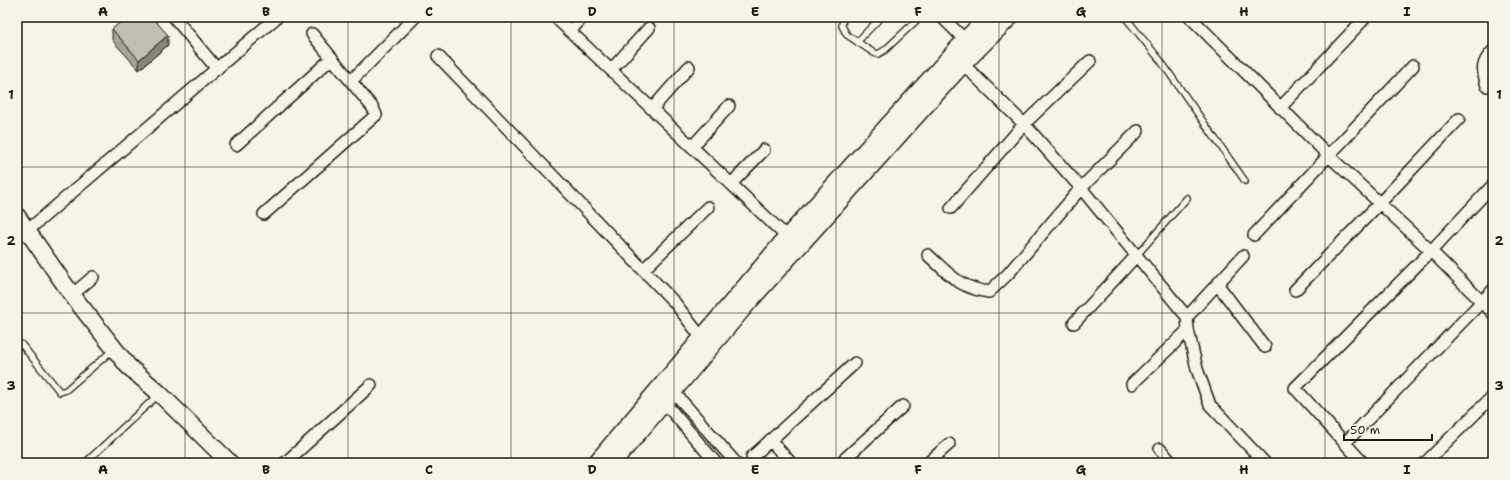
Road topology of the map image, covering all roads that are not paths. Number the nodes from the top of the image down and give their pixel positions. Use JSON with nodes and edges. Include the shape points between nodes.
{"nodes":[{"id":1,"x":174,"y":17,"type":"edge"},
{"id":2,"x":277,"y":17,"type":"edge"},
{"id":3,"x":416,"y":17,"type":"edge"},
{"id":4,"x":555,"y":17,"type":"edge"},
{"id":5,"x":583,"y":17,"type":"edge"},
{"id":6,"x":843,"y":17,"type":"edge"},
{"id":7,"x":881,"y":17,"type":"edge"},
{"id":8,"x":920,"y":17,"type":"edge"},
{"id":9,"x":942,"y":17,"type":"edge"},
{"id":10,"x":988,"y":17,"type":"edge"},
{"id":11,"x":1010,"y":17,"type":"edge"},
{"id":12,"x":1125,"y":17,"type":"edge"},
{"id":13,"x":1190,"y":17,"type":"edge"},
{"id":14,"x":1363,"y":20,"type":"dead end"},
{"id":15,"x":649,"y":28,"type":"dead end"},
{"id":16,"x":570,"y":31,"type":"junction"},
{"id":17,"x":312,"y":34,"type":"dead end"},
{"id":18,"x":857,"y":42,"type":"junction"},
{"id":19,"x":970,"y":45,"type":"junction"},
{"id":20,"x":1493,"y":51,"type":"edge"},
{"id":21,"x":438,"y":56,"type":"dead end"},
{"id":22,"x":332,"y":58,"type":"junction"},
{"id":23,"x":958,"y":59,"type":"junction"},
{"id":24,"x":1090,"y":61,"type":"dead end"},
{"id":25,"x":1413,"y":66,"type":"dead end"},
{"id":26,"x":689,"y":67,"type":"dead end"},
{"id":27,"x":217,"y":69,"type":"junction"},
{"id":28,"x":611,"y":70,"type":"junction"},
{"id":29,"x":351,"y":81,"type":"junction"},
{"id":30,"x":1487,"y":86,"type":"dead end"},
{"id":31,"x":729,"y":106,"type":"dead end"},
{"id":32,"x":1280,"y":108,"type":"junction"},
{"id":33,"x":652,"y":109,"type":"junction"},
{"id":34,"x":1459,"y":119,"type":"dead end"},
{"id":35,"x":1024,"y":124,"type":"junction"},
{"id":36,"x":1138,"y":131,"type":"dead end"},
{"id":37,"x":236,"y":145,"type":"dead end"},
{"id":38,"x":692,"y":147,"type":"junction"},
{"id":39,"x":764,"y":150,"type":"dead end"},
{"id":40,"x":1329,"y":156,"type":"junction"},
{"id":41,"x":1245,"y":181,"type":"dead end"},
{"id":42,"x":731,"y":184,"type":"junction"},
{"id":43,"x":1493,"y":185,"type":"edge"},
{"id":44,"x":1081,"y":188,"type":"junction"},
{"id":45,"x":1187,"y":198,"type":"dead end"},
{"id":46,"x":1380,"y":204,"type":"junction"},
{"id":47,"x":708,"y":207,"type":"dead end"},
{"id":48,"x":951,"y":208,"type":"dead end"},
{"id":49,"x":264,"y":214,"type":"dead end"},
{"id":50,"x":17,"y":216,"type":"edge"},
{"id":51,"x":27,"y":231,"type":"junction"},
{"id":52,"x":1254,"y":235,"type":"dead end"},
{"id":53,"x":792,"y":242,"type":"junction"},
{"id":54,"x":1431,"y":251,"type":"junction"},
{"id":55,"x":928,"y":255,"type":"dead end"},
{"id":56,"x":1136,"y":256,"type":"junction"},
{"id":57,"x":1243,"y":256,"type":"dead end"},
{"id":58,"x":643,"y":270,"type":"junction"},
{"id":59,"x":93,"y":277,"type":"dead end"},
{"id":60,"x":1218,"y":285,"type":"junction"},
{"id":61,"x":1296,"y":290,"type":"dead end"},
{"id":62,"x":1493,"y":290,"type":"edge"},
{"id":63,"x":72,"y":295,"type":"junction"},
{"id":64,"x":1482,"y":301,"type":"junction"},
{"id":65,"x":1493,"y":313,"type":"edge"},
{"id":66,"x":1187,"y":317,"type":"junction"},
{"id":67,"x":1074,"y":323,"type":"dead end"},
{"id":68,"x":1188,"y":330,"type":"junction"},
{"id":69,"x":701,"y":337,"type":"junction"},
{"id":70,"x":17,"y":341,"type":"edge"},
{"id":71,"x":1265,"y":346,"type":"dead end"},
{"id":72,"x":115,"y":348,"type":"junction"},
{"id":73,"x":855,"y":363,"type":"dead end"},
{"id":74,"x":1132,"y":384,"type":"dead end"},
{"id":75,"x":372,"y":385,"type":"dead end"},
{"id":76,"x":160,"y":393,"type":"junction"},
{"id":77,"x":1493,"y":396,"type":"edge"},
{"id":78,"x":668,"y":397,"type":"junction"},
{"id":79,"x":903,"y":406,"type":"dead end"},
{"id":80,"x":770,"y":440,"type":"junction"},
{"id":81,"x":1345,"y":443,"type":"junction"},
{"id":82,"x":949,"y":444,"type":"dead end"},
{"id":83,"x":1160,"y":449,"type":"dead end"},
{"id":84,"x":752,"y":456,"type":"dead end"},
{"id":85,"x":85,"y":463,"type":"edge"},
{"id":86,"x":230,"y":463,"type":"edge"},
{"id":87,"x":285,"y":463,"type":"edge"},
{"id":88,"x":596,"y":463,"type":"edge"},
{"id":89,"x":612,"y":463,"type":"edge"},
{"id":90,"x":716,"y":463,"type":"edge"},
{"id":91,"x":736,"y":463,"type":"edge"},
{"id":92,"x":791,"y":463,"type":"edge"},
{"id":93,"x":840,"y":463,"type":"edge"},
{"id":94,"x":928,"y":463,"type":"edge"},
{"id":95,"x":1172,"y":463,"type":"edge"},
{"id":96,"x":1265,"y":463,"type":"edge"},
{"id":97,"x":1363,"y":463,"type":"edge"},
{"id":98,"x":1426,"y":463,"type":"edge"}],
"edges":[{"from":1,"to":27,"type":"street"},
{"from":2,"to":27,"type":"street"},
{"from":3,"to":29,"type":"street"},
{"from":4,"to":16,"type":"street"},
{"from":5,"to":16,"type":"street"},
{"from":6,"to":18,"type":"lane","via":[[842,26],[847,35]]},
{"from":7,"to":18,"type":"lane"},
{"from":8,"to":18,"type":"lane","via":[[878,54]]},
{"from":9,"to":19,"type":"street"},
{"from":10,"to":19,"type":"street"},
{"from":11,"to":19,"type":"street"},
{"from":12,"to":41,"type":"lane","via":[[1160,60]]},
{"from":13,"to":32,"type":"street"},
{"from":14,"to":32,"type":"street"},
{"from":15,"to":28,"type":"street"},
{"from":16,"to":28,"type":"street"},
{"from":17,"to":22,"type":"street"},
{"from":19,"to":23,"type":"street"},
{"from":20,"to":30,"type":"street","via":[[1483,67]]},
{"from":21,"to":58,"type":"street"},
{"from":22,"to":29,"type":"street"},
{"from":22,"to":37,"type":"street"},
{"from":23,"to":35,"type":"street"},
{"from":23,"to":53,"type":"street"},
{"from":24,"to":35,"type":"street"},
{"from":25,"to":40,"type":"street"},
{"from":26,"to":33,"type":"street"},
{"from":27,"to":51,"type":"street"},
{"from":28,"to":33,"type":"street"},
{"from":29,"to":49,"type":"street","via":[[376,115]]},
{"from":31,"to":38,"type":"street"},
{"from":32,"to":40,"type":"street"},
{"from":33,"to":38,"type":"street"},
{"from":34,"to":46,"type":"street"},
{"from":35,"to":44,"type":"street"},
{"from":35,"to":48,"type":"street"},
{"from":36,"to":44,"type":"street"},
{"from":38,"to":42,"type":"street"},
{"from":39,"to":42,"type":"street"},
{"from":40,"to":46,"type":"street"},
{"from":40,"to":52,"type":"street"},
{"from":42,"to":53,"type":"street"},
{"from":43,"to":54,"type":"street"},
{"from":44,"to":55,"type":"street","via":[[1008,274],[989,292],[974,290],[957,281]]},
{"from":44,"to":56,"type":"street"},
{"from":45,"to":56,"type":"lane"},
{"from":46,"to":54,"type":"street"},
{"from":46,"to":61,"type":"street"},
{"from":47,"to":58,"type":"street"},
{"from":50,"to":51,"type":"street"},
{"from":51,"to":63,"type":"street"},
{"from":53,"to":69,"type":"street"},
{"from":53,"to":78,"type":"street","via":[[747,304]]},
{"from":54,"to":64,"type":"street"},
{"from":54,"to":81,"type":"street","via":[[1295,388]]},
{"from":56,"to":66,"type":"street"},
{"from":56,"to":67,"type":"street"},
{"from":57,"to":60,"type":"street"},
{"from":58,"to":69,"type":"street","via":[[675,303]]},
{"from":59,"to":63,"type":"street"},
{"from":60,"to":66,"type":"street"},
{"from":60,"to":71,"type":"street"},
{"from":62,"to":64,"type":"street"},
{"from":63,"to":72,"type":"street"},
{"from":64,"to":65,"type":"street"},
{"from":64,"to":81,"type":"street"},
{"from":66,"to":68,"type":"street"},
{"from":68,"to":74,"type":"street"},
{"from":68,"to":96,"type":"street","via":[[1197,369],[1210,405]]},
{"from":69,"to":88,"type":"street"},
{"from":70,"to":72,"type":"lane","via":[[60,392],[66,390]]},
{"from":72,"to":76,"type":"street","via":[[128,366]]},
{"from":73,"to":80,"type":"street"},
{"from":75,"to":87,"type":"street"},
{"from":76,"to":85,"type":"lane"},
{"from":76,"to":86,"type":"street"},
{"from":77,"to":98,"type":"street"},
{"from":78,"to":89,"type":"street"},
{"from":78,"to":90,"type":"street"},
{"from":78,"to":91,"type":"street"},
{"from":79,"to":93,"type":"street"},
{"from":80,"to":84,"type":"street"},
{"from":80,"to":92,"type":"street"},
{"from":81,"to":97,"type":"street"},
{"from":82,"to":94,"type":"street"},
{"from":83,"to":95,"type":"street"}]}
